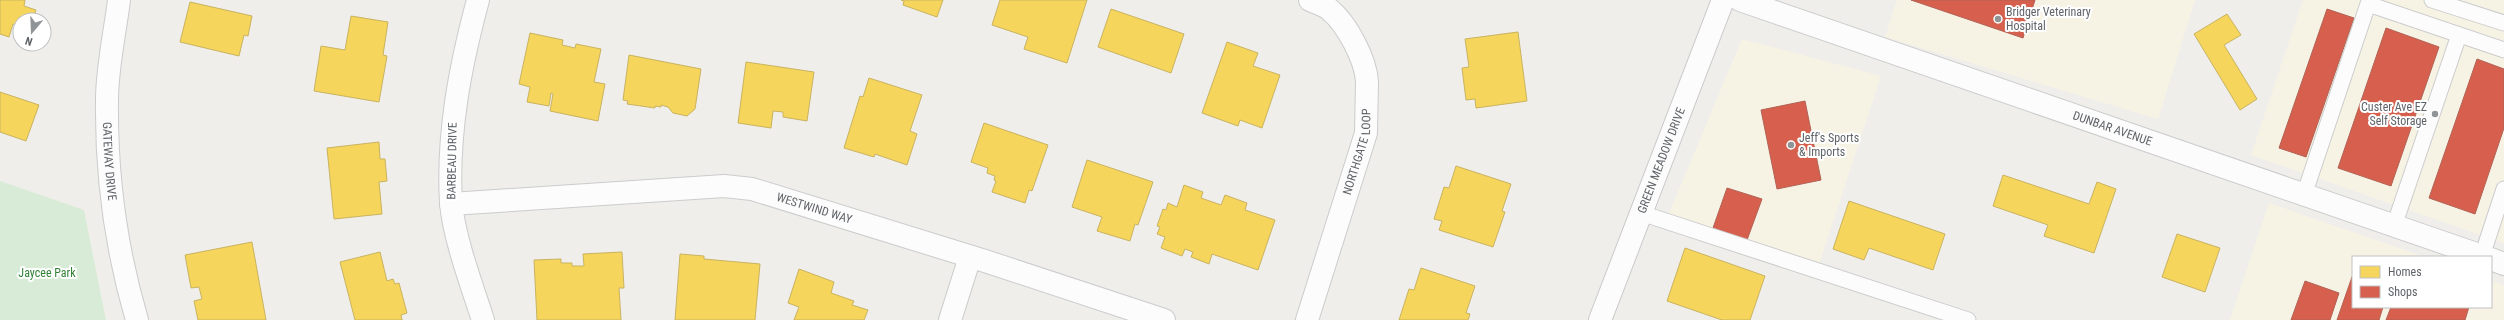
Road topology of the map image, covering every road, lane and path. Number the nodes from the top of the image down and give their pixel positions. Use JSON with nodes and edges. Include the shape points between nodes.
{"nodes":[{"id":1,"x":119,"y":0,"type":"edge"},
{"id":2,"x":478,"y":0,"type":"edge"},
{"id":3,"x":1310,"y":0,"type":"edge"},
{"id":4,"x":1723,"y":0,"type":"edge"},
{"id":5,"x":1740,"y":0,"type":"edge"},
{"id":6,"x":2432,"y":0,"type":"edge"},
{"id":7,"x":2504,"y":24,"type":"edge"},
{"id":8,"x":2459,"y":35,"type":"junction"},
{"id":9,"x":2504,"y":50,"type":"edge"},
{"id":10,"x":2504,"y":189,"type":"edge"},
{"id":11,"x":2304,"y":195,"type":"junction"},
{"id":12,"x":451,"y":204,"type":"junction"},
{"id":13,"x":1641,"y":213,"type":"junction"},
{"id":14,"x":2394,"y":226,"type":"junction"},
{"id":15,"x":2483,"y":256,"type":"edge"},
{"id":16,"x":2486,"y":256,"type":"edge"},
{"id":17,"x":970,"y":257,"type":"junction"},
{"id":18,"x":2492,"y":259,"type":"edge"},
{"id":19,"x":2504,"y":264,"type":"edge"},
{"id":20,"x":137,"y":320,"type":"edge"},
{"id":21,"x":483,"y":320,"type":"edge"},
{"id":22,"x":950,"y":320,"type":"edge"},
{"id":23,"x":1164,"y":320,"type":"edge"},
{"id":24,"x":1307,"y":320,"type":"edge"},
{"id":25,"x":1600,"y":320,"type":"edge"},
{"id":26,"x":1968,"y":320,"type":"edge"}],
"edges":[{"from":1,"to":20,"type":"street","name":"GATEWAY DRIVE","via":[[106,99],[113,206],[126,281]]},
{"from":2,"to":12,"type":"street","name":"BARBEAU DRIVE","via":[[463,56],[453,118]]},
{"from":3,"to":24,"type":"street","name":"NORTHGATE LOOP","via":[[1330,9],[1354,41],[1367,82],[1366,133]]},
{"from":4,"to":13,"type":"street","name":"GREEN MEADOW DRIVE"},
{"from":5,"to":11,"type":"street","name":"DUNBAR AVENUE"},
{"from":6,"to":7,"type":"lane"},
{"from":8,"to":9,"type":"lane"},
{"from":8,"to":11,"type":"lane","via":[[2368,4]]},
{"from":8,"to":14,"type":"lane"},
{"from":10,"to":16,"type":"lane"},
{"from":11,"to":14,"type":"street","name":"DUNBAR AVENUE"},
{"from":12,"to":17,"type":"street","name":"WESTWIND WAY","via":[[724,186],[755,190]]},
{"from":12,"to":21,"type":"street","name":"BARBEAU DRIVE","via":[[462,254]]},
{"from":13,"to":25,"type":"street","name":"GREEN MEADOW DRIVE"},
{"from":13,"to":26,"type":"lane"},
{"from":14,"to":15,"type":"street","name":"DUNBAR AVENUE"},
{"from":17,"to":22,"type":"street"},
{"from":17,"to":23,"type":"street","name":"WESTWIND WAY"},
{"from":18,"to":19,"type":"street","name":"DUNBAR AVENUE"}]}
